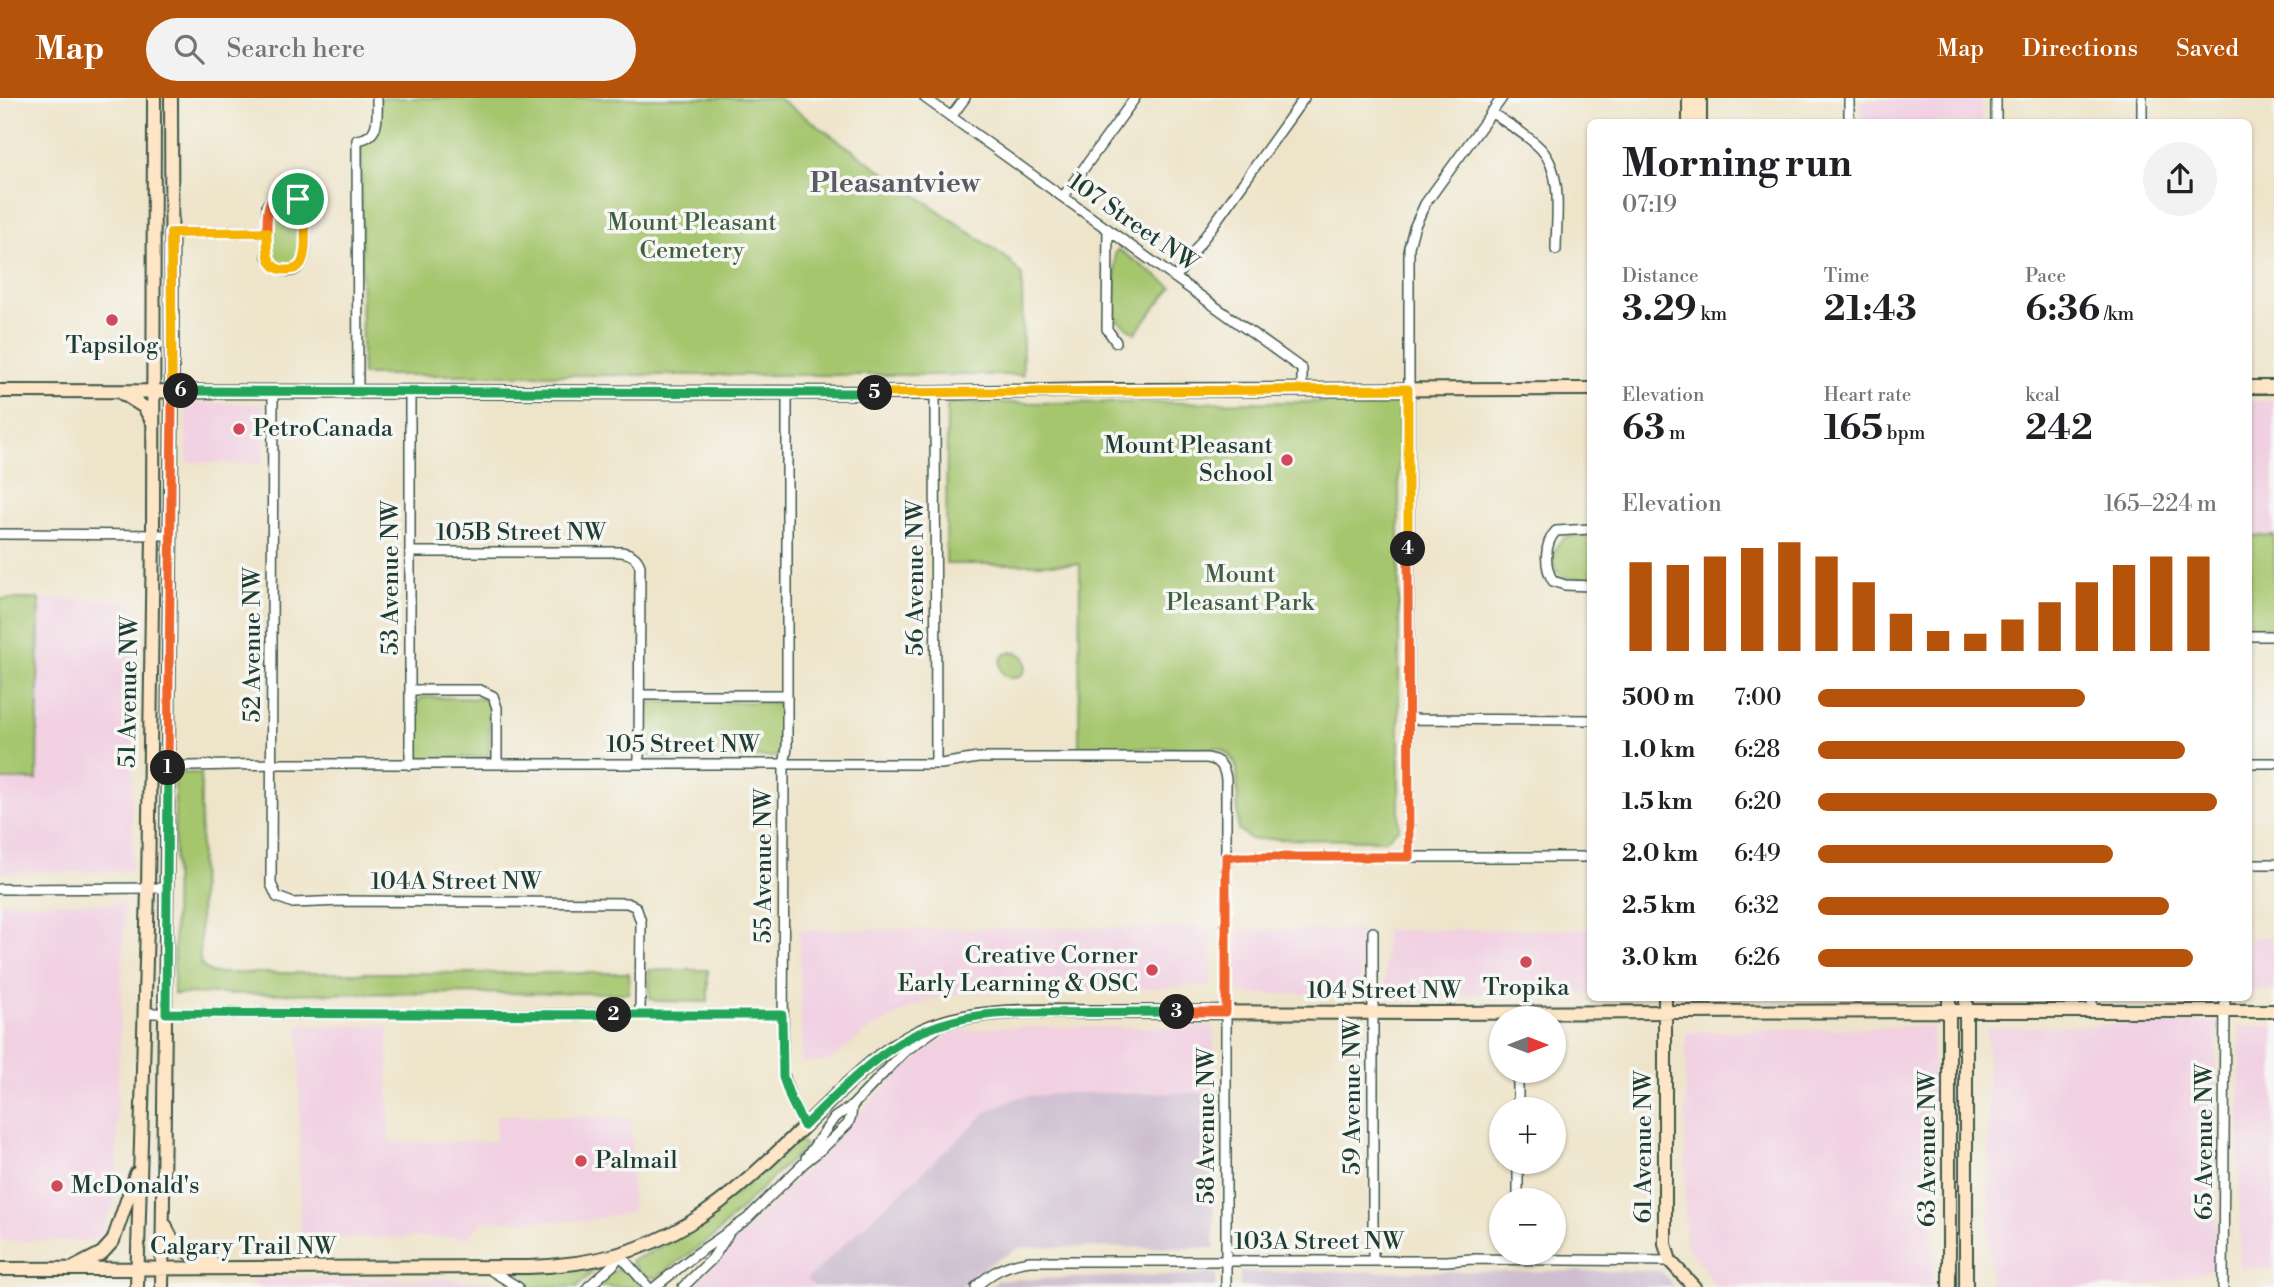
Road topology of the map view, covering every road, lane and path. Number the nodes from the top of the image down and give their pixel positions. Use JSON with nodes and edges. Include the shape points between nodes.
{"nodes":[{"id":1,"x":154,"y":98,"type":"edge"},
{"id":2,"x":172,"y":98,"type":"edge"},
{"id":3,"x":377,"y":98,"type":"edge"},
{"id":4,"x":925,"y":98,"type":"edge"},
{"id":5,"x":965,"y":98,"type":"edge"},
{"id":6,"x":1135,"y":98,"type":"edge"},
{"id":7,"x":1304,"y":98,"type":"edge"},
{"id":8,"x":1502,"y":98,"type":"edge"},
{"id":9,"x":1689,"y":98,"type":"edge"},
{"id":10,"x":1700,"y":98,"type":"edge"},
{"id":11,"x":1849,"y":98,"type":"edge"},
{"id":12,"x":1996,"y":98,"type":"edge"},
{"id":13,"x":2142,"y":98,"type":"edge"},
{"id":14,"x":1492,"y":112,"type":"junction"},
{"id":15,"x":951,"y":117,"type":"junction"},
{"id":16,"x":1689,"y":119,"type":"edge"},
{"id":17,"x":1700,"y":119,"type":"edge"},
{"id":18,"x":1849,"y":119,"type":"edge"},
{"id":19,"x":1996,"y":119,"type":"edge"},
{"id":20,"x":2142,"y":119,"type":"edge"},
{"id":21,"x":1063,"y":197,"type":"junction"},
{"id":22,"x":1108,"y":229,"type":"junction"},
{"id":23,"x":267,"y":232,"type":"junction"},
{"id":24,"x":171,"y":233,"type":"junction"},
{"id":25,"x":1556,"y":250,"type":"dead end"},
{"id":26,"x":1176,"y":277,"type":"junction"},
{"id":27,"x":1115,"y":342,"type":"dead end"},
{"id":28,"x":2252,"y":387,"type":"edge"},
{"id":29,"x":2274,"y":387,"type":"edge"},
{"id":30,"x":1302,"y":389,"type":"junction"},
{"id":31,"x":1408,"y":389,"type":"junction"},
{"id":32,"x":1587,"y":389,"type":"edge"},
{"id":33,"x":0,"y":391,"type":"edge"},
{"id":34,"x":154,"y":391,"type":"junction"},
{"id":35,"x":172,"y":391,"type":"junction"},
{"id":36,"x":119,"y":392,"type":"junction"},
{"id":37,"x":273,"y":392,"type":"junction"},
{"id":38,"x":358,"y":392,"type":"junction"},
{"id":39,"x":410,"y":392,"type":"junction"},
{"id":40,"x":787,"y":393,"type":"junction"},
{"id":41,"x":935,"y":393,"type":"junction"},
{"id":42,"x":154,"y":428,"type":"junction"},
{"id":43,"x":1587,"y":529,"type":"edge"},
{"id":44,"x":0,"y":534,"type":"edge"},
{"id":45,"x":153,"y":534,"type":"junction"},
{"id":46,"x":170,"y":535,"type":"junction"},
{"id":47,"x":410,"y":552,"type":"junction"},
{"id":48,"x":1587,"y":586,"type":"edge"},
{"id":49,"x":2252,"y":636,"type":"edge"},
{"id":50,"x":2274,"y":636,"type":"edge"},
{"id":51,"x":410,"y":690,"type":"junction"},
{"id":52,"x":640,"y":695,"type":"junction"},
{"id":53,"x":786,"y":695,"type":"junction"},
{"id":54,"x":1408,"y":719,"type":"junction"},
{"id":55,"x":1587,"y":720,"type":"edge"},
{"id":56,"x":1215,"y":760,"type":"joint"},
{"id":57,"x":2252,"y":762,"type":"edge"},
{"id":58,"x":2274,"y":762,"type":"edge"},
{"id":59,"x":936,"y":763,"type":"junction"},
{"id":60,"x":273,"y":764,"type":"junction"},
{"id":61,"x":497,"y":764,"type":"junction"},
{"id":62,"x":639,"y":764,"type":"junction"},
{"id":63,"x":410,"y":765,"type":"junction"},
{"id":64,"x":784,"y":765,"type":"junction"},
{"id":65,"x":149,"y":767,"type":"junction"},
{"id":66,"x":168,"y":767,"type":"junction"},
{"id":67,"x":1226,"y":857,"type":"junction"},
{"id":68,"x":1409,"y":857,"type":"junction"},
{"id":69,"x":1587,"y":857,"type":"edge"},
{"id":70,"x":2252,"y":864,"type":"edge"},
{"id":71,"x":2274,"y":864,"type":"edge"},
{"id":72,"x":148,"y":888,"type":"junction"},
{"id":73,"x":166,"y":888,"type":"junction"},
{"id":74,"x":0,"y":889,"type":"edge"},
{"id":75,"x":277,"y":897,"type":"joint"},
{"id":76,"x":1373,"y":932,"type":"dead end"},
{"id":77,"x":1665,"y":1001,"type":"edge"},
{"id":78,"x":1949,"y":1001,"type":"edge"},
{"id":79,"x":1966,"y":1001,"type":"edge"},
{"id":80,"x":2225,"y":1001,"type":"edge"},
{"id":81,"x":2092,"y":1004,"type":"edge"},
{"id":82,"x":1950,"y":1011,"type":"junction"},
{"id":83,"x":2274,"y":1011,"type":"edge"},
{"id":84,"x":1226,"y":1012,"type":"junction"},
{"id":85,"x":1373,"y":1012,"type":"junction"},
{"id":86,"x":1665,"y":1012,"type":"junction"},
{"id":87,"x":1966,"y":1012,"type":"junction"},
{"id":88,"x":2224,"y":1012,"type":"junction"},
{"id":89,"x":144,"y":1013,"type":"junction"},
{"id":90,"x":166,"y":1013,"type":"junction"},
{"id":91,"x":1489,"y":1014,"type":"edge"},
{"id":92,"x":1566,"y":1014,"type":"edge"},
{"id":93,"x":640,"y":1015,"type":"junction"},
{"id":94,"x":782,"y":1015,"type":"junction"},
{"id":95,"x":951,"y":1020,"type":"junction"},
{"id":96,"x":804,"y":1126,"type":"junction"},
{"id":97,"x":140,"y":1164,"type":"junction"},
{"id":98,"x":163,"y":1206,"type":"junction"},
{"id":99,"x":731,"y":1230,"type":"junction"},
{"id":100,"x":620,"y":1255,"type":"junction"},
{"id":101,"x":1489,"y":1257,"type":"edge"},
{"id":102,"x":1566,"y":1258,"type":"edge"},
{"id":103,"x":1227,"y":1261,"type":"junction"},
{"id":104,"x":1373,"y":1261,"type":"junction"},
{"id":105,"x":1670,"y":1261,"type":"junction"},
{"id":106,"x":485,"y":1267,"type":"junction"},
{"id":107,"x":225,"y":1268,"type":"junction"},
{"id":108,"x":0,"y":1269,"type":"edge"},
{"id":109,"x":72,"y":1269,"type":"junction"},
{"id":110,"x":138,"y":1269,"type":"junction"},
{"id":111,"x":163,"y":1269,"type":"junction"},
{"id":112,"x":137,"y":1287,"type":"edge"},
{"id":113,"x":162,"y":1287,"type":"edge"},
{"id":114,"x":518,"y":1287,"type":"edge"},
{"id":115,"x":588,"y":1287,"type":"edge"},
{"id":116,"x":648,"y":1287,"type":"edge"},
{"id":117,"x":655,"y":1287,"type":"edge"},
{"id":118,"x":683,"y":1287,"type":"edge"},
{"id":119,"x":976,"y":1287,"type":"edge"},
{"id":120,"x":1226,"y":1287,"type":"edge"},
{"id":121,"x":1694,"y":1287,"type":"edge"},
{"id":122,"x":1950,"y":1287,"type":"edge"},
{"id":123,"x":1966,"y":1287,"type":"edge"},
{"id":124,"x":2223,"y":1287,"type":"edge"}],
"edges":[{"from":1,"to":34,"type":"main road","name":"51 Avenue NW"},
{"from":2,"to":24,"type":"main road","name":"51 Avenue NW"},
{"from":3,"to":38,"type":"street","via":[[377,126],[370,137],[356,140]]},
{"from":4,"to":15,"type":"street","name":"107 Street NW"},
{"from":5,"to":15,"type":"street"},
{"from":6,"to":21,"type":"street"},
{"from":7,"to":26,"type":"street"},
{"from":8,"to":14,"type":"street"},
{"from":9,"to":16,"type":"main road"},
{"from":10,"to":17,"type":"main road"},
{"from":11,"to":18,"type":"street"},
{"from":12,"to":19,"type":"street"},
{"from":13,"to":20,"type":"street"},
{"from":14,"to":25,"type":"street","via":[[1549,159],[1556,179]]},
{"from":14,"to":31,"type":"street","via":[[1425,204],[1414,228],[1408,258]]},
{"from":15,"to":21,"type":"street","name":"107 Street NW"},
{"from":21,"to":22,"type":"street","name":"107 Street NW"},
{"from":22,"to":26,"type":"street","name":"107 Street NW"},
{"from":22,"to":27,"type":"street","via":[[1108,329]]},
{"from":23,"to":23,"type":"street","via":[[270,262],[280,270],[297,268],[304,255],[304,211],[298,199],[278,196],[271,200]]},
{"from":23,"to":24,"type":"street"},
{"from":24,"to":35,"type":"main road","name":"51 Avenue NW"},
{"from":26,"to":30,"type":"street","name":"107 Street NW","via":[[1301,369]]},
{"from":28,"to":29,"type":"main road"},
{"from":30,"to":31,"type":"main road"},
{"from":30,"to":41,"type":"main road"},
{"from":31,"to":32,"type":"main road"},
{"from":31,"to":54,"type":"street"},
{"from":33,"to":36,"type":"main road"},
{"from":34,"to":35,"type":"main road"},
{"from":34,"to":36,"type":"main road"},
{"from":34,"to":42,"type":"main road","name":"51 Avenue NW"},
{"from":35,"to":37,"type":"main road"},
{"from":35,"to":46,"type":"main road","name":"51 Avenue NW"},
{"from":36,"to":42,"type":"main road","via":[[144,407]]},
{"from":37,"to":38,"type":"main road"},
{"from":37,"to":60,"type":"street","name":"52 Avenue NW"},
{"from":38,"to":39,"type":"main road"},
{"from":39,"to":40,"type":"main road"},
{"from":39,"to":47,"type":"street","name":"53 Avenue NW"},
{"from":40,"to":41,"type":"main road"},
{"from":40,"to":53,"type":"street","name":"55 Avenue NW"},
{"from":41,"to":59,"type":"street","name":"56 Avenue NW"},
{"from":42,"to":45,"type":"main road","name":"51 Avenue NW"},
{"from":43,"to":48,"type":"street","via":[[1556,531],[1548,546],[1548,571],[1553,581]]},
{"from":44,"to":45,"type":"street"},
{"from":45,"to":46,"type":"street"},
{"from":45,"to":65,"type":"main road","name":"51 Avenue NW"},
{"from":46,"to":66,"type":"main road","name":"51 Avenue NW"},
{"from":47,"to":51,"type":"street","name":"53 Avenue NW"},
{"from":47,"to":52,"type":"street","name":"105B Street NW","via":[[632,555],[640,566]]},
{"from":49,"to":50,"type":"street"},
{"from":51,"to":61,"type":"street","via":[[490,693],[497,708]]},
{"from":51,"to":63,"type":"street","name":"53 Avenue NW"},
{"from":52,"to":53,"type":"street"},
{"from":52,"to":62,"type":"street"},
{"from":53,"to":64,"type":"street","name":"55 Avenue NW"},
{"from":54,"to":55,"type":"street"},
{"from":54,"to":68,"type":"street"},
{"from":56,"to":59,"type":"street","name":"105 Street NW","via":[[978,758]]},
{"from":56,"to":67,"type":"street","name":"58 Avenue NW","via":[[1223,766],[1226,779]]},
{"from":57,"to":58,"type":"street"},
{"from":59,"to":64,"type":"street","name":"105 Street NW"},
{"from":60,"to":63,"type":"street","name":"105 Street NW"},
{"from":60,"to":66,"type":"street","name":"105 Street NW"},
{"from":60,"to":75,"type":"street","name":"52 Avenue NW","via":[[271,884]]},
{"from":61,"to":62,"type":"street","name":"105 Street NW"},
{"from":61,"to":63,"type":"street","name":"105 Street NW"},
{"from":62,"to":64,"type":"street","name":"105 Street NW"},
{"from":64,"to":94,"type":"street","name":"55 Avenue NW"},
{"from":65,"to":66,"type":"street","name":"105 Street NW"},
{"from":65,"to":72,"type":"main road","name":"51 Avenue NW"},
{"from":66,"to":73,"type":"main road","name":"51 Avenue NW"},
{"from":67,"to":68,"type":"street"},
{"from":67,"to":84,"type":"street","name":"58 Avenue NW"},
{"from":68,"to":69,"type":"street"},
{"from":70,"to":71,"type":"street"},
{"from":72,"to":73,"type":"street"},
{"from":72,"to":74,"type":"street"},
{"from":72,"to":89,"type":"main road","name":"51 Avenue NW"},
{"from":73,"to":90,"type":"main road","name":"51 Avenue NW"},
{"from":75,"to":93,"type":"street","name":"104A Street NW","via":[[293,903],[622,902],[636,908],[641,922]]},
{"from":76,"to":85,"type":"street","name":"59 Avenue NW"},
{"from":77,"to":86,"type":"main road","name":"61 Avenue NW"},
{"from":78,"to":82,"type":"main road","name":"63 Avenue NW"},
{"from":79,"to":87,"type":"main road","name":"63 Avenue NW"},
{"from":80,"to":88,"type":"street","name":"65 Avenue NW"},
{"from":81,"to":87,"type":"main road","name":"104 Street NW"},
{"from":81,"to":88,"type":"main road","name":"104 Street NW"},
{"from":82,"to":86,"type":"main road","name":"104 Street NW"},
{"from":82,"to":87,"type":"main road","name":"104 Street NW"},
{"from":82,"to":122,"type":"main road","name":"63 Avenue NW"},
{"from":83,"to":88,"type":"main road","name":"104 Street NW"},
{"from":84,"to":85,"type":"main road","name":"104 Street NW"},
{"from":84,"to":95,"type":"main road","name":"104 Street NW","via":[[1010,1013]]},
{"from":84,"to":103,"type":"street","name":"58 Avenue NW"},
{"from":85,"to":91,"type":"main road","name":"104 Street NW"},
{"from":85,"to":104,"type":"street","name":"59 Avenue NW"},
{"from":86,"to":92,"type":"main road","name":"104 Street NW"},
{"from":86,"to":105,"type":"main road","name":"61 Avenue NW","via":[[1665,1239]]},
{"from":87,"to":123,"type":"main road","name":"63 Avenue NW"},
{"from":88,"to":124,"type":"street","name":"65 Avenue NW"},
{"from":89,"to":90,"type":"street"},
{"from":89,"to":97,"type":"main road","name":"51 Avenue NW"},
{"from":90,"to":93,"type":"street"},
{"from":90,"to":98,"type":"main road","name":"51 Avenue NW"},
{"from":93,"to":94,"type":"street"},
{"from":94,"to":96,"type":"street","name":"55 Avenue NW","via":[[783,1077]]},
{"from":95,"to":96,"type":"main road","name":"Calgary Trail NW","via":[[887,1050]]},
{"from":95,"to":99,"type":"street","via":[[904,1052],[852,1106],[848,1124]]},
{"from":96,"to":100,"type":"main road","name":"Calgary Trail NW","via":[[716,1207],[669,1235]]},
{"from":97,"to":109,"type":"main road","via":[[113,1241],[102,1253]]},
{"from":97,"to":110,"type":"main road","name":"51 Avenue NW"},
{"from":98,"to":107,"type":"main road","via":[[166,1230],[176,1244]]},
{"from":98,"to":111,"type":"main road","name":"51 Avenue NW"},
{"from":99,"to":117,"type":"street"},
{"from":99,"to":118,"type":"street","via":[[712,1259]]},
{"from":100,"to":106,"type":"main road","name":"Calgary Trail NW","via":[[555,1266]]},
{"from":100,"to":115,"type":"street","name":"Calgary Trail NW"},
{"from":100,"to":116,"type":"street"},
{"from":101,"to":104,"type":"street","name":"103A Street NW"},
{"from":102,"to":105,"type":"street","name":"103A Street NW"},
{"from":103,"to":104,"type":"street","name":"103A Street NW"},
{"from":103,"to":119,"type":"street","name":"103A Street NW","via":[[1030,1261],[998,1269]]},
{"from":103,"to":120,"type":"street","name":"58 Avenue NW"},
{"from":105,"to":121,"type":"main road"},
{"from":106,"to":107,"type":"main road","name":"Calgary Trail NW"},
{"from":106,"to":114,"type":"street"},
{"from":107,"to":111,"type":"main road","name":"Calgary Trail NW"},
{"from":108,"to":109,"type":"main road","name":"Calgary Trail NW"},
{"from":109,"to":110,"type":"main road","name":"Calgary Trail NW"},
{"from":110,"to":111,"type":"main road","name":"Calgary Trail NW"},
{"from":110,"to":112,"type":"main road","name":"51 Avenue NW"},
{"from":111,"to":113,"type":"main road","name":"51 Avenue NW"}]}
